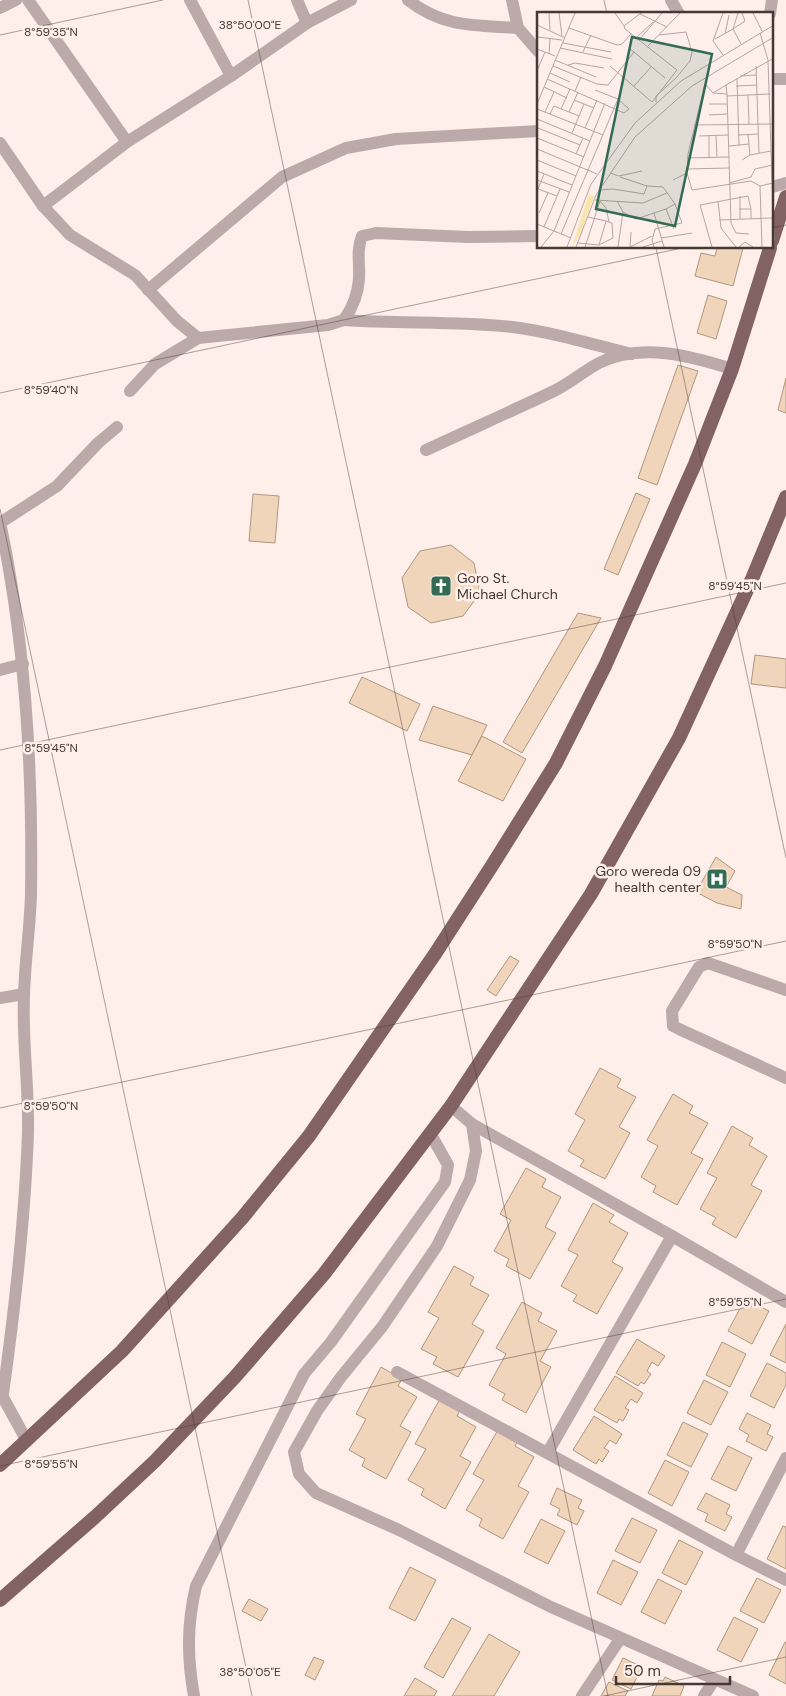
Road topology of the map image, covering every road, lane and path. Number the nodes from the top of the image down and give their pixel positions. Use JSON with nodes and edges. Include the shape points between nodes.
{"nodes":[{"id":1,"x":16,"y":0,"type":"edge"},
{"id":2,"x":28,"y":0,"type":"edge"},
{"id":3,"x":190,"y":0,"type":"edge"},
{"id":4,"x":297,"y":0,"type":"edge"},
{"id":5,"x":351,"y":0,"type":"edge"},
{"id":6,"x":408,"y":0,"type":"edge"},
{"id":7,"x":512,"y":0,"type":"edge"},
{"id":8,"x":671,"y":0,"type":"edge"},
{"id":9,"x":0,"y":8,"type":"edge"},
{"id":10,"x":678,"y":12,"type":"edge"},
{"id":11,"x":307,"y":23,"type":"junction"},
{"id":12,"x":518,"y":28,"type":"junction"},
{"id":13,"x":537,"y":50,"type":"edge"},
{"id":14,"x":231,"y":76,"type":"junction"},
{"id":15,"x":537,"y":131,"type":"edge"},
{"id":16,"x":0,"y":142,"type":"edge"},
{"id":17,"x":127,"y":142,"type":"junction"},
{"id":18,"x":786,"y":197,"type":"edge"},
{"id":19,"x":43,"y":206,"type":"junction"},
{"id":20,"x":774,"y":235,"type":"edge"},
{"id":21,"x":537,"y":236,"type":"edge"},
{"id":22,"x":770,"y":249,"type":"edge"},
{"id":23,"x":148,"y":290,"type":"junction"},
{"id":24,"x":344,"y":320,"type":"junction"},
{"id":25,"x":198,"y":338,"type":"junction"},
{"id":26,"x":631,"y":354,"type":"junction"},
{"id":27,"x":732,"y":369,"type":"junction"},
{"id":28,"x":130,"y":391,"type":"dead end"},
{"id":29,"x":117,"y":427,"type":"dead end"},
{"id":30,"x":426,"y":450,"type":"dead end"},
{"id":31,"x":786,"y":497,"type":"edge"},
{"id":32,"x":0,"y":522,"type":"edge"},
{"id":33,"x":4,"y":564,"type":"edge"},
{"id":34,"x":23,"y":664,"type":"junction"},
{"id":35,"x":0,"y":670,"type":"edge"},
{"id":36,"x":786,"y":990,"type":"edge"},
{"id":37,"x":24,"y":994,"type":"junction"},
{"id":38,"x":0,"y":998,"type":"edge"},
{"id":39,"x":786,"y":1078,"type":"edge"},
{"id":40,"x":451,"y":1106,"type":"junction"},
{"id":41,"x":472,"y":1124,"type":"junction"},
{"id":42,"x":430,"y":1133,"type":"junction"},
{"id":43,"x":672,"y":1236,"type":"junction"},
{"id":44,"x":786,"y":1302,"type":"edge"},
{"id":45,"x":397,"y":1372,"type":"dead end"},
{"id":46,"x":1,"y":1393,"type":"edge"},
{"id":47,"x":27,"y":1441,"type":"junction"},
{"id":48,"x":548,"y":1452,"type":"junction"},
{"id":49,"x":786,"y":1458,"type":"edge"},
{"id":50,"x":0,"y":1465,"type":"edge"},
{"id":51,"x":736,"y":1554,"type":"junction"},
{"id":52,"x":786,"y":1580,"type":"edge"},
{"id":53,"x":0,"y":1600,"type":"edge"},
{"id":54,"x":620,"y":1639,"type":"junction"},
{"id":55,"x":714,"y":1680,"type":"junction"},
{"id":56,"x":749,"y":1695,"type":"edge"},
{"id":57,"x":194,"y":1696,"type":"edge"},
{"id":58,"x":582,"y":1696,"type":"edge"},
{"id":59,"x":704,"y":1696,"type":"edge"}],
"edges":[{"from":1,"to":9,"type":"street"},
{"from":2,"to":17,"type":"street"},
{"from":3,"to":14,"type":"street"},
{"from":4,"to":11,"type":"street"},
{"from":5,"to":11,"type":"street"},
{"from":6,"to":12,"type":"street","via":[[425,14],[453,23]]},
{"from":7,"to":12,"type":"street"},
{"from":8,"to":10,"type":"street"},
{"from":11,"to":14,"type":"street"},
{"from":12,"to":13,"type":"street"},
{"from":14,"to":17,"type":"street"},
{"from":15,"to":23,"type":"street","via":[[396,139],[346,148],[282,177]]},
{"from":16,"to":19,"type":"street"},
{"from":17,"to":19,"type":"street"},
{"from":18,"to":20,"type":"highway"},
{"from":19,"to":23,"type":"street","via":[[70,235],[135,275]]},
{"from":21,"to":24,"type":"street","via":[[376,233],[362,236],[357,249],[359,279],[353,306]]},
{"from":22,"to":27,"type":"highway"},
{"from":23,"to":25,"type":"street"},
{"from":24,"to":25,"type":"street","via":[[328,325]]},
{"from":24,"to":26,"type":"street","via":[[513,327]]},
{"from":25,"to":28,"type":"street","via":[[155,364]]},
{"from":26,"to":27,"type":"street","via":[[692,356]]},
{"from":26,"to":30,"type":"street","via":[[600,363],[557,390]]},
{"from":27,"to":47,"type":"highway","via":[[695,464],[613,649],[556,763],[435,954],[309,1136],[243,1217],[122,1351]]},
{"from":29,"to":32,"type":"street","via":[[57,486]]},
{"from":31,"to":40,"type":"highway","via":[[679,738],[591,894]]},
{"from":32,"to":33,"type":"street"},
{"from":33,"to":34,"type":"street"},
{"from":34,"to":35,"type":"street"},
{"from":34,"to":37,"type":"street","via":[[31,784],[31,896]]},
{"from":36,"to":39,"type":"street","via":[[708,963],[700,967],[672,1011],[673,1026],[678,1029]]},
{"from":37,"to":38,"type":"street"},
{"from":37,"to":46,"type":"street","via":[[28,1130],[19,1277]]},
{"from":40,"to":41,"type":"street"},
{"from":40,"to":42,"type":"highway"},
{"from":41,"to":43,"type":"street"},
{"from":41,"to":54,"type":"street","via":[[476,1150],[470,1180],[437,1246],[382,1327],[317,1411],[294,1452],[299,1474],[316,1492]]},
{"from":42,"to":53,"type":"highway","via":[[324,1274],[235,1377],[95,1517]]},
{"from":42,"to":57,"type":"street","via":[[448,1165],[446,1182],[331,1342],[304,1374],[196,1586],[189,1615],[187,1645]]},
{"from":43,"to":44,"type":"street"},
{"from":43,"to":48,"type":"street"},
{"from":45,"to":48,"type":"street"},
{"from":46,"to":47,"type":"street"},
{"from":47,"to":50,"type":"highway"},
{"from":48,"to":51,"type":"street"},
{"from":49,"to":51,"type":"street"},
{"from":51,"to":52,"type":"street"},
{"from":54,"to":55,"type":"street"},
{"from":54,"to":58,"type":"street"},
{"from":55,"to":56,"type":"street"},
{"from":55,"to":59,"type":"street"}]}
